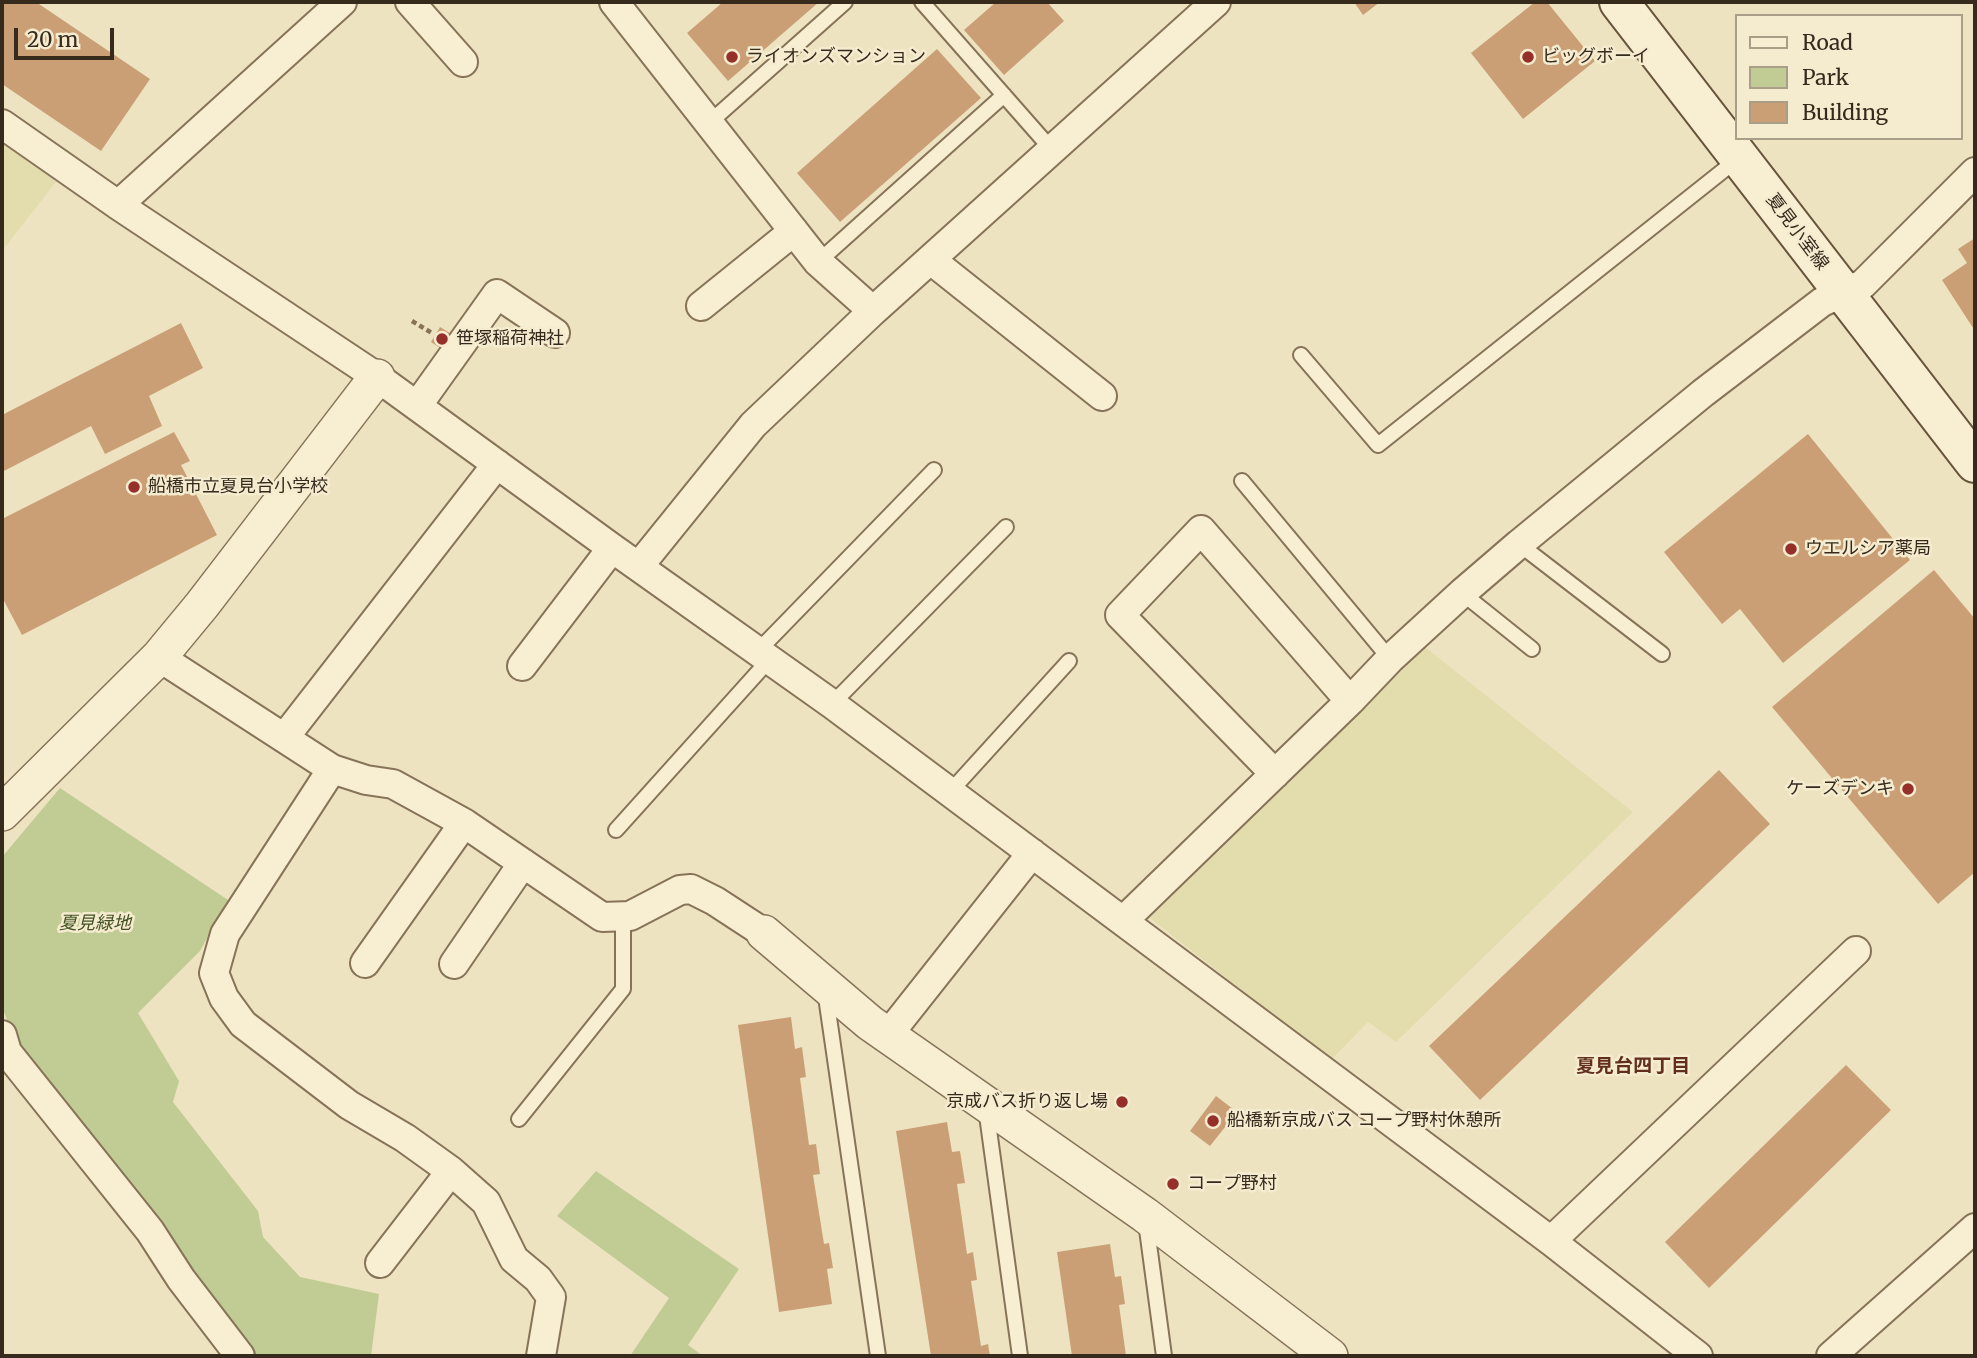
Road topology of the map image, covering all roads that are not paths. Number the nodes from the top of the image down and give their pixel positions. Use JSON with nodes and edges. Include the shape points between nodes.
{"nodes":[{"id":1,"x":342,"y":2,"type":"edge"},
{"id":2,"x":410,"y":2,"type":"edge"},
{"id":3,"x":614,"y":2,"type":"edge"},
{"id":4,"x":845,"y":2,"type":"edge"},
{"id":5,"x":922,"y":2,"type":"edge"},
{"id":6,"x":1216,"y":2,"type":"edge"},
{"id":7,"x":1632,"y":12,"type":"edge"},
{"id":8,"x":463,"y":62,"type":"dead end"},
{"id":9,"x":1004,"y":96,"type":"junction"},
{"id":10,"x":709,"y":123,"type":"junction"},
{"id":11,"x":2,"y":124,"type":"edge"},
{"id":12,"x":1052,"y":151,"type":"junction"},
{"id":13,"x":1741,"y":157,"type":"junction"},
{"id":14,"x":1975,"y":173,"type":"edge"},
{"id":15,"x":118,"y":205,"type":"junction"},
{"id":16,"x":794,"y":231,"type":"junction"},
{"id":17,"x":932,"y":260,"type":"junction"},
{"id":18,"x":818,"y":262,"type":"junction"},
{"id":19,"x":1843,"y":292,"type":"junction"},
{"id":20,"x":701,"y":306,"type":"dead end"},
{"id":21,"x":873,"y":311,"type":"junction"},
{"id":22,"x":555,"y":333,"type":"dead end"},
{"id":23,"x":1301,"y":355,"type":"dead end"},
{"id":24,"x":377,"y":377,"type":"junction"},
{"id":25,"x":1102,"y":396,"type":"dead end"},
{"id":26,"x":417,"y":406,"type":"junction"},
{"id":27,"x":1975,"y":463,"type":"edge"},
{"id":28,"x":497,"y":464,"type":"junction"},
{"id":29,"x":933,"y":470,"type":"dead end"},
{"id":30,"x":1242,"y":481,"type":"dead end"},
{"id":31,"x":1006,"y":527,"type":"dead end"},
{"id":32,"x":1518,"y":544,"type":"junction"},
{"id":33,"x":612,"y":548,"type":"junction"},
{"id":34,"x":639,"y":566,"type":"junction"},
{"id":35,"x":1462,"y":593,"type":"junction"},
{"id":36,"x":1532,"y":649,"type":"dead end"},
{"id":37,"x":1662,"y":654,"type":"dead end"},
{"id":38,"x":763,"y":656,"type":"junction"},
{"id":39,"x":159,"y":657,"type":"junction"},
{"id":40,"x":1390,"y":659,"type":"junction"},
{"id":41,"x":1069,"y":661,"type":"dead end"},
{"id":42,"x":522,"y":666,"type":"dead end"},
{"id":43,"x":1350,"y":701,"type":"junction"},
{"id":44,"x":832,"y":704,"type":"junction"},
{"id":45,"x":284,"y":738,"type":"junction"},
{"id":46,"x":332,"y":769,"type":"junction"},
{"id":47,"x":1275,"y":774,"type":"junction"},
{"id":48,"x":949,"y":793,"type":"junction"},
{"id":49,"x":2,"y":813,"type":"edge"},
{"id":50,"x":464,"y":823,"type":"junction"},
{"id":51,"x":616,"y":830,"type":"dead end"},
{"id":52,"x":1032,"y":853,"type":"junction"},
{"id":53,"x":523,"y":863,"type":"junction"},
{"id":54,"x":623,"y":916,"type":"junction"},
{"id":55,"x":1124,"y":920,"type":"junction"},
{"id":56,"x":764,"y":933,"type":"joint"},
{"id":57,"x":1856,"y":951,"type":"dead end"},
{"id":58,"x":365,"y":962,"type":"dead end"},
{"id":59,"x":454,"y":964,"type":"dead end"},
{"id":60,"x":824,"y":986,"type":"junction"},
{"id":61,"x":2,"y":1035,"type":"edge"},
{"id":62,"x":888,"y":1035,"type":"junction"},
{"id":63,"x":986,"y":1104,"type":"junction"},
{"id":64,"x":519,"y":1119,"type":"dead end"},
{"id":65,"x":451,"y":1171,"type":"junction"},
{"id":66,"x":1145,"y":1215,"type":"junction"},
{"id":67,"x":1975,"y":1228,"type":"edge"},
{"id":68,"x":1551,"y":1241,"type":"junction"},
{"id":69,"x":380,"y":1263,"type":"dead end"},
{"id":70,"x":240,"y":1356,"type":"edge"},
{"id":71,"x":541,"y":1356,"type":"edge"},
{"id":72,"x":878,"y":1356,"type":"edge"},
{"id":73,"x":1020,"y":1356,"type":"edge"},
{"id":74,"x":1164,"y":1356,"type":"edge"},
{"id":75,"x":1330,"y":1356,"type":"edge"},
{"id":76,"x":1698,"y":1356,"type":"edge"},
{"id":77,"x":1831,"y":1356,"type":"edge"}],
"edges":[{"from":1,"to":15,"type":"street"},
{"from":2,"to":8,"type":"street"},
{"from":3,"to":10,"type":"street"},
{"from":4,"to":10,"type":"lane"},
{"from":5,"to":9,"type":"lane"},
{"from":6,"to":12,"type":"street"},
{"from":7,"to":13,"type":"main road","name":"夏見小室線"},
{"from":9,"to":12,"type":"lane"},
{"from":9,"to":18,"type":"lane"},
{"from":10,"to":16,"type":"street"},
{"from":11,"to":15,"type":"street"},
{"from":12,"to":17,"type":"street"},
{"from":13,"to":19,"type":"main road","name":"夏見小室線"},
{"from":13,"to":23,"type":"lane","via":[[1378,445]]},
{"from":14,"to":19,"type":"street","via":[[1863,284]]},
{"from":15,"to":24,"type":"street"},
{"from":16,"to":18,"type":"street"},
{"from":16,"to":20,"type":"street"},
{"from":17,"to":21,"type":"street"},
{"from":17,"to":25,"type":"street"},
{"from":18,"to":21,"type":"street"},
{"from":19,"to":27,"type":"main road","name":"夏見小室線"},
{"from":19,"to":32,"type":"street","via":[[1822,302],[1703,393]]},
{"from":21,"to":34,"type":"street","via":[[753,425]]},
{"from":22,"to":26,"type":"street","via":[[497,294]]},
{"from":24,"to":26,"type":"street"},
{"from":24,"to":39,"type":"street"},
{"from":26,"to":28,"type":"street"},
{"from":28,"to":33,"type":"street"},
{"from":28,"to":45,"type":"street"},
{"from":29,"to":38,"type":"lane"},
{"from":30,"to":40,"type":"lane"},
{"from":31,"to":44,"type":"lane"},
{"from":32,"to":35,"type":"street"},
{"from":32,"to":37,"type":"lane"},
{"from":33,"to":34,"type":"street"},
{"from":33,"to":42,"type":"street"},
{"from":34,"to":38,"type":"street"},
{"from":35,"to":36,"type":"lane"},
{"from":35,"to":40,"type":"street"},
{"from":38,"to":44,"type":"street"},
{"from":38,"to":51,"type":"lane"},
{"from":39,"to":45,"type":"street"},
{"from":39,"to":49,"type":"street"},
{"from":40,"to":43,"type":"street"},
{"from":41,"to":48,"type":"lane"},
{"from":43,"to":47,"type":"street"},
{"from":43,"to":47,"type":"street","via":[[1201,530],[1120,615]]},
{"from":44,"to":48,"type":"street"},
{"from":45,"to":46,"type":"street"},
{"from":46,"to":50,"type":"street","via":[[393,784]]},
{"from":46,"to":65,"type":"street","via":[[225,934],[214,973],[243,1024],[349,1105]]},
{"from":47,"to":55,"type":"street"},
{"from":48,"to":52,"type":"street"},
{"from":50,"to":53,"type":"street"},
{"from":50,"to":58,"type":"street"},
{"from":52,"to":55,"type":"street"},
{"from":52,"to":62,"type":"street"},
{"from":53,"to":54,"type":"street","via":[[602,917]]},
{"from":53,"to":59,"type":"street"},
{"from":54,"to":56,"type":"street","via":[[691,889]]},
{"from":54,"to":64,"type":"lane","via":[[623,989]]},
{"from":55,"to":68,"type":"street"},
{"from":56,"to":60,"type":"street"},
{"from":57,"to":68,"type":"street"},
{"from":60,"to":62,"type":"street"},
{"from":60,"to":72,"type":"lane"},
{"from":61,"to":70,"type":"street","via":[[7,1052],[150,1231]]},
{"from":62,"to":63,"type":"street"},
{"from":63,"to":66,"type":"street"},
{"from":63,"to":73,"type":"lane"},
{"from":65,"to":69,"type":"street"},
{"from":65,"to":71,"type":"street","via":[[486,1202],[514,1259],[551,1297]]},
{"from":66,"to":74,"type":"lane"},
{"from":66,"to":75,"type":"street"},
{"from":67,"to":77,"type":"street"},
{"from":68,"to":76,"type":"street"}]}
